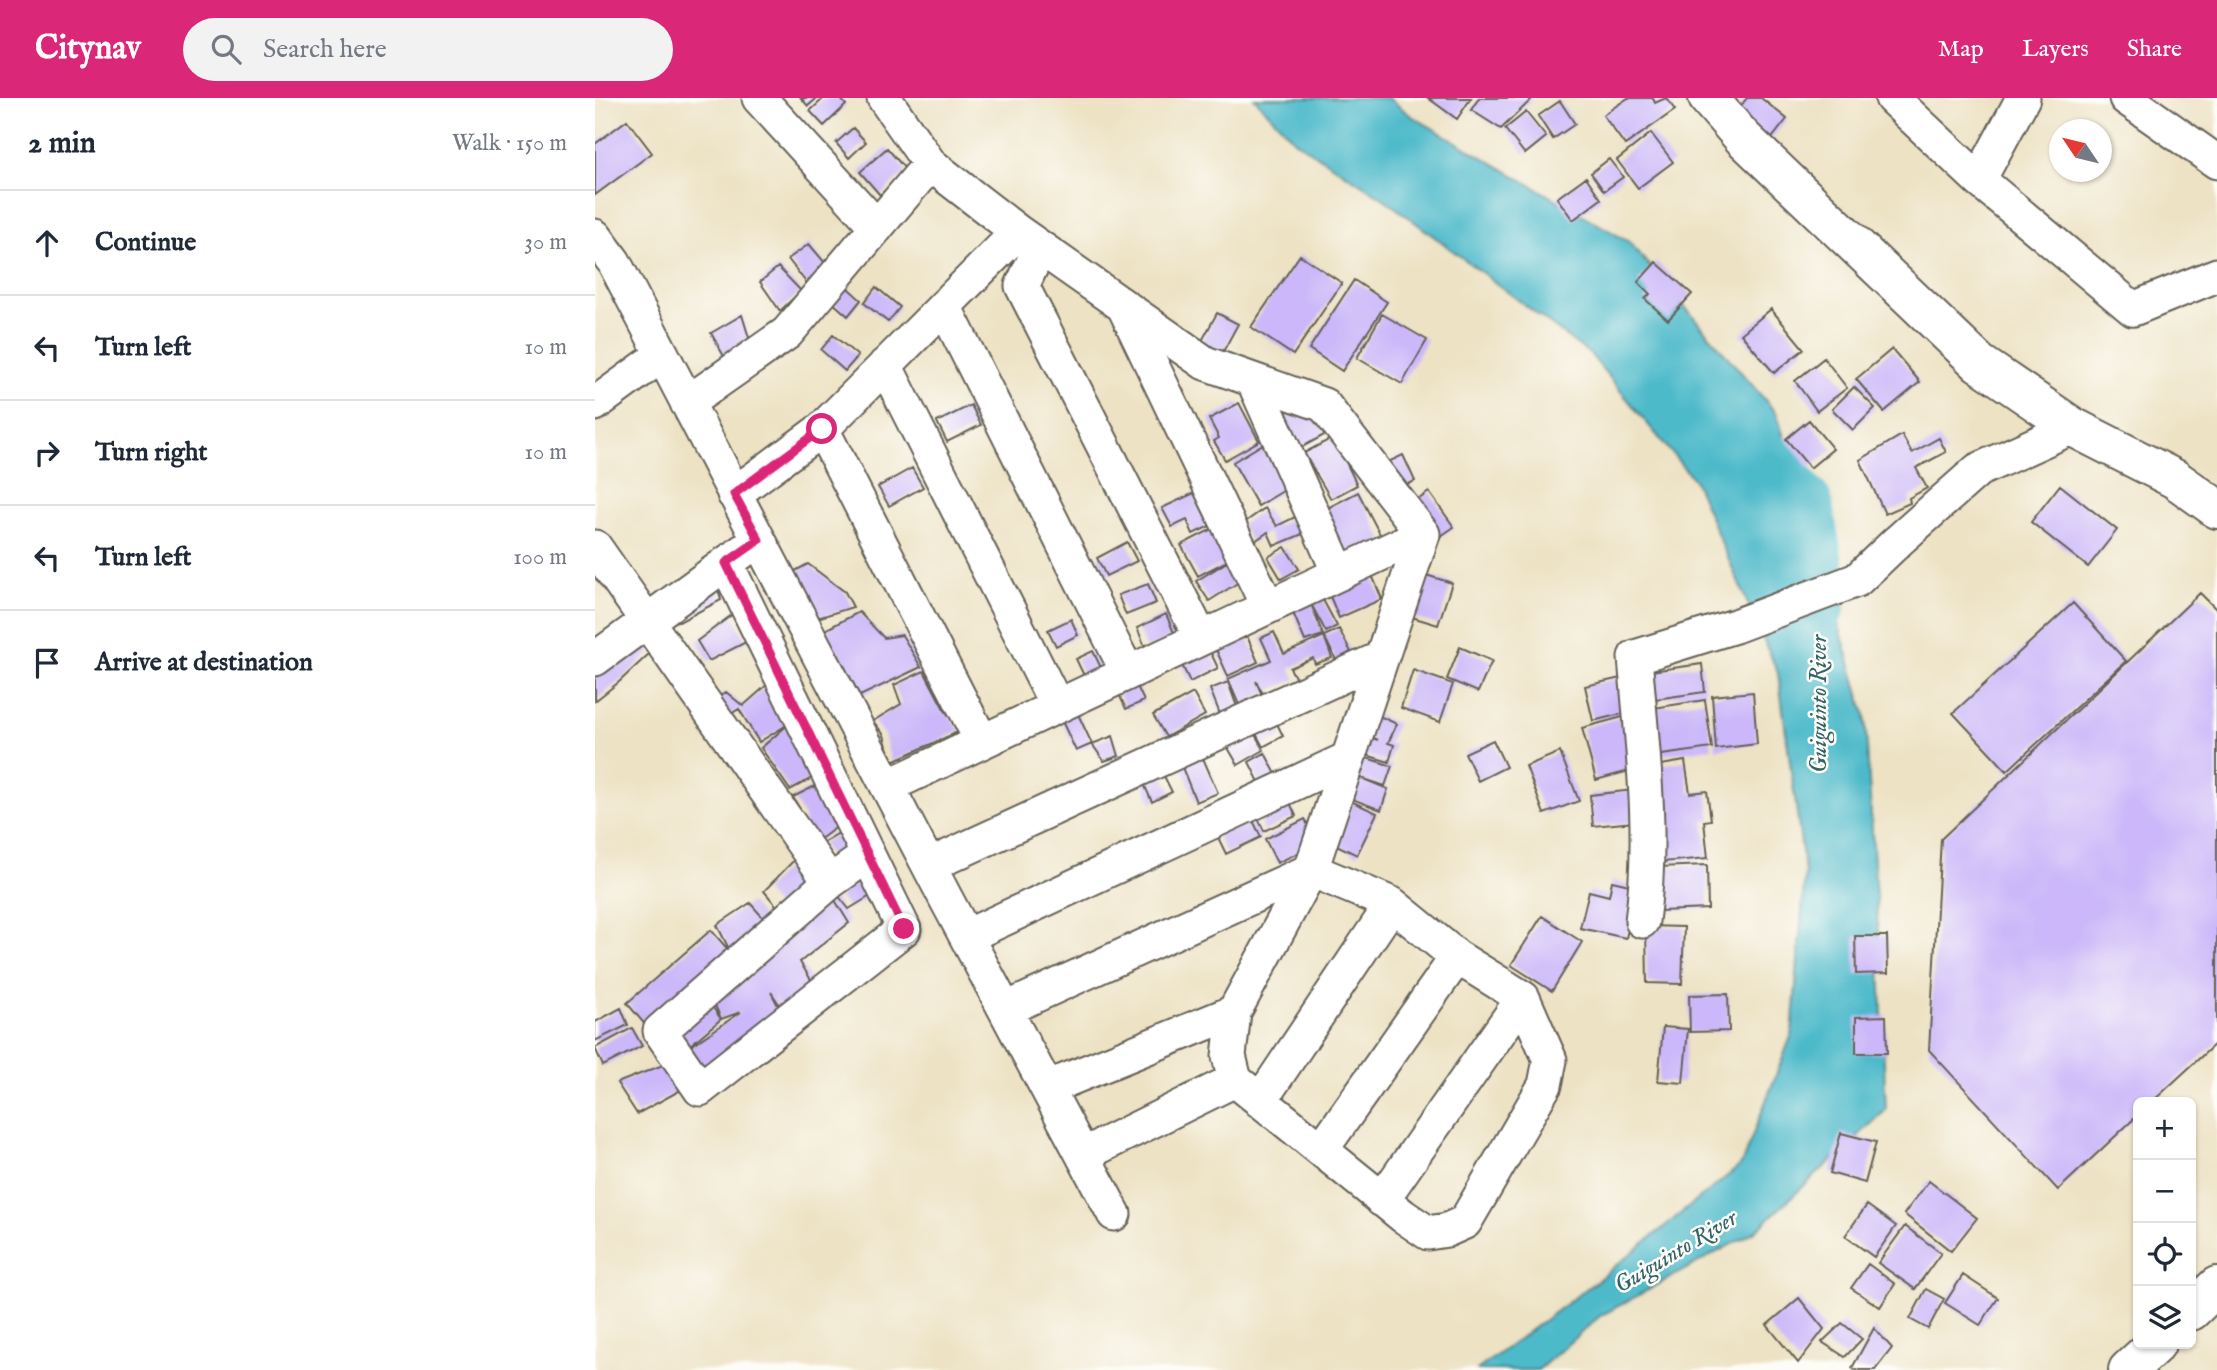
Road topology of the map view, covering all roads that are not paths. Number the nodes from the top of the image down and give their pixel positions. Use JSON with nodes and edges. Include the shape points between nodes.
{"nodes":[{"id":1,"x":758,"y":98,"type":"edge"},
{"id":2,"x":884,"y":98,"type":"edge"},
{"id":3,"x":1708,"y":98,"type":"edge"},
{"id":4,"x":1892,"y":98,"type":"edge"},
{"id":5,"x":2023,"y":98,"type":"edge"},
{"id":6,"x":2126,"y":98,"type":"edge"},
{"id":7,"x":2217,"y":162,"type":"edge"},
{"id":8,"x":930,"y":164,"type":"junction"},
{"id":9,"x":1979,"y":180,"type":"junction"},
{"id":10,"x":877,"y":227,"type":"junction"},
{"id":11,"x":1029,"y":240,"type":"junction"},
{"id":12,"x":601,"y":258,"type":"edge"},
{"id":13,"x":2217,"y":275,"type":"edge"},
{"id":14,"x":944,"y":306,"type":"junction"},
{"id":15,"x":1123,"y":306,"type":"junction"},
{"id":16,"x":662,"y":355,"type":"junction"},
{"id":17,"x":885,"y":365,"type":"junction"},
{"id":18,"x":1253,"y":380,"type":"junction"},
{"id":19,"x":687,"y":403,"type":"junction"},
{"id":20,"x":595,"y":404,"type":"edge"},
{"id":21,"x":2073,"y":427,"type":"junction"},
{"id":22,"x":822,"y":429,"type":"junction"},
{"id":23,"x":734,"y":494,"type":"junction"},
{"id":24,"x":2217,"y":509,"type":"edge"},
{"id":25,"x":1423,"y":534,"type":"junction"},
{"id":26,"x":759,"y":540,"type":"junction"},
{"id":27,"x":595,"y":547,"type":"edge"},
{"id":28,"x":726,"y":563,"type":"junction"},
{"id":29,"x":1339,"y":573,"type":"junction"},
{"id":30,"x":1268,"y":607,"type":"junction"},
{"id":31,"x":645,"y":621,"type":"junction"},
{"id":32,"x":1201,"y":638,"type":"junction"},
{"id":33,"x":1381,"y":658,"type":"junction"},
{"id":34,"x":595,"y":659,"type":"edge"},
{"id":35,"x":1128,"y":673,"type":"junction"},
{"id":36,"x":1057,"y":706,"type":"junction"},
{"id":37,"x":982,"y":742,"type":"junction"},
{"id":38,"x":1347,"y":759,"type":"junction"},
{"id":39,"x":888,"y":786,"type":"junction"},
{"id":40,"x":868,"y":855,"type":"junction"},
{"id":41,"x":930,"y":865,"type":"junction"},
{"id":42,"x":1311,"y":870,"type":"junction"},
{"id":43,"x":830,"y":882,"type":"junction"},
{"id":44,"x":1392,"y":904,"type":"junction"},
{"id":45,"x":1642,"y":921,"type":"dead end"},
{"id":46,"x":967,"y":936,"type":"junction"},
{"id":47,"x":1458,"y":957,"type":"junction"},
{"id":48,"x":1523,"y":998,"type":"junction"},
{"id":49,"x":1006,"y":1009,"type":"junction"},
{"id":50,"x":1234,"y":1012,"type":"junction"},
{"id":51,"x":1047,"y":1088,"type":"junction"},
{"id":52,"x":1247,"y":1091,"type":"junction"},
{"id":53,"x":1322,"y":1149,"type":"junction"},
{"id":54,"x":1083,"y":1155,"type":"junction"},
{"id":55,"x":1382,"y":1200,"type":"junction"},
{"id":56,"x":1114,"y":1214,"type":"dead end"},
{"id":57,"x":2217,"y":1286,"type":"edge"},
{"id":58,"x":2196,"y":1306,"type":"edge"},
{"id":59,"x":2151,"y":1349,"type":"edge"},
{"id":60,"x":2128,"y":1370,"type":"edge"}],
"edges":[{"from":1,"to":10,"type":"street"},
{"from":2,"to":8,"type":"street"},
{"from":3,"to":21,"type":"main road","via":[[1743,138],[1979,363]]},
{"from":4,"to":9,"type":"street"},
{"from":5,"to":9,"type":"street"},
{"from":6,"to":7,"type":"street"},
{"from":8,"to":10,"type":"street"},
{"from":8,"to":11,"type":"street"},
{"from":9,"to":13,"type":"street","via":[[2133,309]]},
{"from":10,"to":19,"type":"street","via":[[787,333]]},
{"from":11,"to":14,"type":"street"},
{"from":11,"to":15,"type":"street"},
{"from":11,"to":32,"type":"street","via":[[1022,286]]},
{"from":12,"to":16,"type":"street"},
{"from":14,"to":17,"type":"street"},
{"from":14,"to":35,"type":"street"},
{"from":15,"to":18,"type":"street","via":[[1205,363]]},
{"from":15,"to":30,"type":"street"},
{"from":16,"to":19,"type":"street"},
{"from":16,"to":20,"type":"street"},
{"from":17,"to":22,"type":"street"},
{"from":17,"to":36,"type":"street"},
{"from":18,"to":25,"type":"street","via":[[1324,405]]},
{"from":18,"to":29,"type":"street"},
{"from":19,"to":23,"type":"street"},
{"from":21,"to":24,"type":"main road","via":[[2175,478]]},
{"from":21,"to":45,"type":"street","via":[[1978,470],[1857,580],[1635,657],[1647,818],[1648,880]]},
{"from":22,"to":23,"type":"street"},
{"from":22,"to":37,"type":"street"},
{"from":23,"to":26,"type":"street"},
{"from":25,"to":29,"type":"street"},
{"from":25,"to":33,"type":"street"},
{"from":26,"to":28,"type":"street"},
{"from":26,"to":39,"type":"street"},
{"from":27,"to":31,"type":"street"},
{"from":28,"to":31,"type":"street"},
{"from":28,"to":40,"type":"street"},
{"from":29,"to":30,"type":"street"},
{"from":30,"to":32,"type":"street"},
{"from":31,"to":34,"type":"street"},
{"from":31,"to":43,"type":"street"},
{"from":32,"to":35,"type":"street"},
{"from":33,"to":38,"type":"street"},
{"from":33,"to":41,"type":"street"},
{"from":35,"to":36,"type":"street"},
{"from":36,"to":37,"type":"street"},
{"from":37,"to":39,"type":"street"},
{"from":38,"to":42,"type":"street"},
{"from":38,"to":46,"type":"street"},
{"from":39,"to":41,"type":"street"},
{"from":40,"to":43,"type":"street"},
{"from":40,"to":43,"type":"street","via":[[904,929],[700,1089],[660,1031]]},
{"from":41,"to":46,"type":"street"},
{"from":42,"to":44,"type":"street"},
{"from":42,"to":49,"type":"street"},
{"from":42,"to":50,"type":"street"},
{"from":44,"to":47,"type":"street"},
{"from":44,"to":52,"type":"street"},
{"from":46,"to":49,"type":"street"},
{"from":47,"to":48,"type":"street"},
{"from":47,"to":53,"type":"street"},
{"from":48,"to":55,"type":"street"},
{"from":48,"to":55,"type":"street","via":[[1551,1060],[1545,1085],[1465,1222],[1428,1233]]},
{"from":49,"to":51,"type":"street"},
{"from":50,"to":51,"type":"street"},
{"from":50,"to":52,"type":"street","via":[[1229,1056]]},
{"from":51,"to":54,"type":"street"},
{"from":52,"to":53,"type":"street"},
{"from":52,"to":54,"type":"street"},
{"from":53,"to":55,"type":"street"},
{"from":54,"to":56,"type":"street"},
{"from":57,"to":58,"type":"main road"},
{"from":59,"to":60,"type":"main road"}]}
